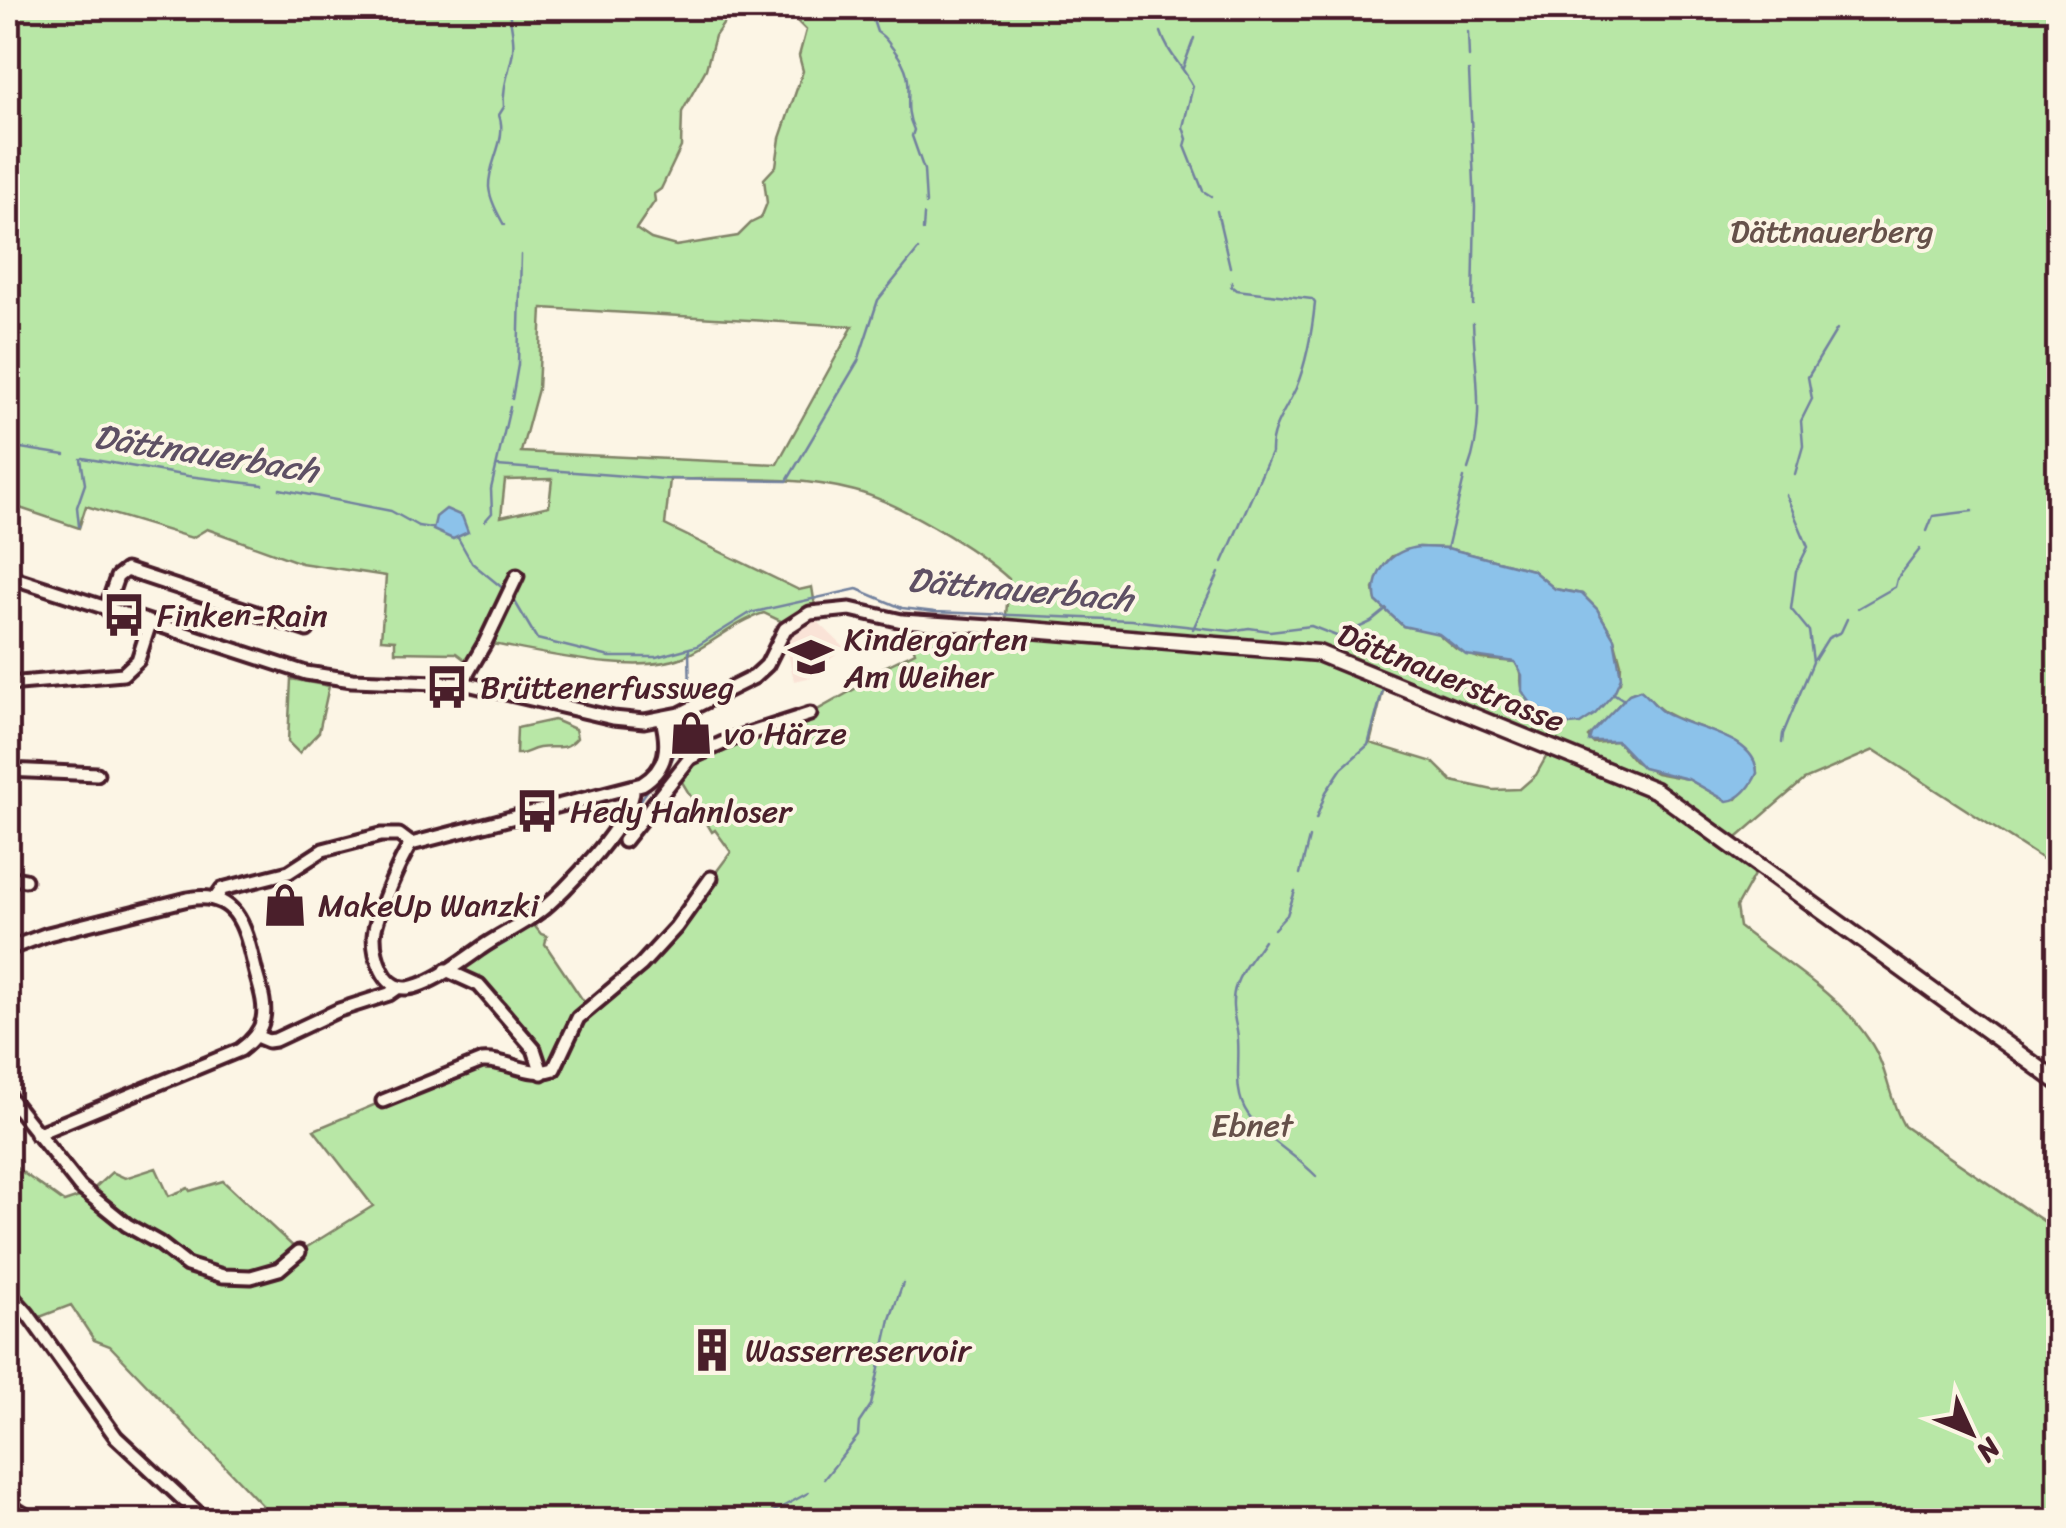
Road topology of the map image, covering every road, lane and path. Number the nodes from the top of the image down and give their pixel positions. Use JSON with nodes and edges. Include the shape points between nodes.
{"nodes":[{"id":1,"x":8,"y":576,"type":"edge"},
{"id":2,"x":511,"y":587,"type":"dead end"},
{"id":3,"x":106,"y":608,"type":"junction"},
{"id":4,"x":150,"y":623,"type":"junction"},
{"id":5,"x":1006,"y":628,"type":"joint"},
{"id":6,"x":307,"y":630,"type":"dead end"},
{"id":7,"x":8,"y":684,"type":"edge"},
{"id":8,"x":460,"y":684,"type":"junction"},
{"id":9,"x":810,"y":714,"type":"dead end"},
{"id":10,"x":662,"y":719,"type":"junction"},
{"id":11,"x":690,"y":758,"type":"junction"},
{"id":12,"x":8,"y":770,"type":"edge"},
{"id":13,"x":97,"y":774,"type":"dead end"},
{"id":14,"x":633,"y":787,"type":"junction"},
{"id":15,"x":624,"y":840,"type":"dead end"},
{"id":16,"x":412,"y":844,"type":"junction"},
{"id":17,"x":8,"y":877,"type":"edge"},
{"id":18,"x":712,"y":878,"type":"dead end"},
{"id":19,"x":25,"y":880,"type":"dead end"},
{"id":20,"x":216,"y":899,"type":"junction"},
{"id":21,"x":8,"y":950,"type":"edge"},
{"id":22,"x":446,"y":970,"type":"junction"},
{"id":23,"x":399,"y":987,"type":"junction"},
{"id":24,"x":256,"y":1036,"type":"junction"},
{"id":25,"x":542,"y":1073,"type":"junction"},
{"id":26,"x":2058,"y":1082,"type":"edge"},
{"id":27,"x":8,"y":1096,"type":"edge"},
{"id":28,"x":384,"y":1101,"type":"dead end"},
{"id":29,"x":36,"y":1134,"type":"junction"},
{"id":30,"x":299,"y":1252,"type":"dead end"},
{"id":31,"x":8,"y":1292,"type":"edge"},
{"id":32,"x":8,"y":1508,"type":"edge"},
{"id":33,"x":27,"y":1520,"type":"edge"},
{"id":34,"x":206,"y":1520,"type":"edge"}],
"edges":[{"from":1,"to":3,"type":"street","name":"Dättnauerstrasse"},
{"from":2,"to":8,"type":"street"},
{"from":3,"to":4,"type":"street","name":"Dättnauerstrasse"},
{"from":3,"to":6,"type":"street","via":[[117,577],[129,571]]},
{"from":4,"to":7,"type":"street","via":[[138,660],[122,674]]},
{"from":4,"to":8,"type":"street","name":"Dättnauerstrasse","via":[[316,676]]},
{"from":5,"to":10,"type":"street","name":"Dättnauerstrasse","via":[[902,622],[850,609],[810,613],[785,629],[754,677]]},
{"from":5,"to":26,"type":"street","name":"Dättnauerstrasse","via":[[1318,653],[1655,790]]},
{"from":8,"to":10,"type":"street","name":"Dättnauerstrasse","via":[[621,720]]},
{"from":9,"to":11,"type":"street"},
{"from":10,"to":11,"type":"street"},
{"from":10,"to":14,"type":"street","via":[[664,762]]},
{"from":11,"to":15,"type":"street"},
{"from":12,"to":13,"type":"street"},
{"from":14,"to":16,"type":"street"},
{"from":14,"to":22,"type":"street","via":[[630,807],[560,894]]},
{"from":16,"to":20,"type":"street","via":[[381,835],[324,850],[289,872],[222,889]]},
{"from":16,"to":23,"type":"street","via":[[374,935],[385,976]]},
{"from":17,"to":19,"type":"street"},
{"from":18,"to":25,"type":"street","via":[[641,965],[578,1018],[558,1066]]},
{"from":20,"to":21,"type":"street","via":[[188,899]]},
{"from":20,"to":24,"type":"street","via":[[244,927],[264,1006]]},
{"from":22,"to":23,"type":"street"},
{"from":22,"to":25,"type":"street","via":[[481,987],[534,1049]]},
{"from":23,"to":24,"type":"street","via":[[272,1041]]},
{"from":24,"to":29,"type":"street","via":[[236,1052]]},
{"from":25,"to":28,"type":"street","via":[[482,1061]]},
{"from":27,"to":29,"type":"street"},
{"from":29,"to":30,"type":"street","via":[[88,1194],[190,1267],[251,1278]]},
{"from":31,"to":34,"type":"street","via":[[116,1437]]},
{"from":32,"to":33,"type":"main road"}]}
